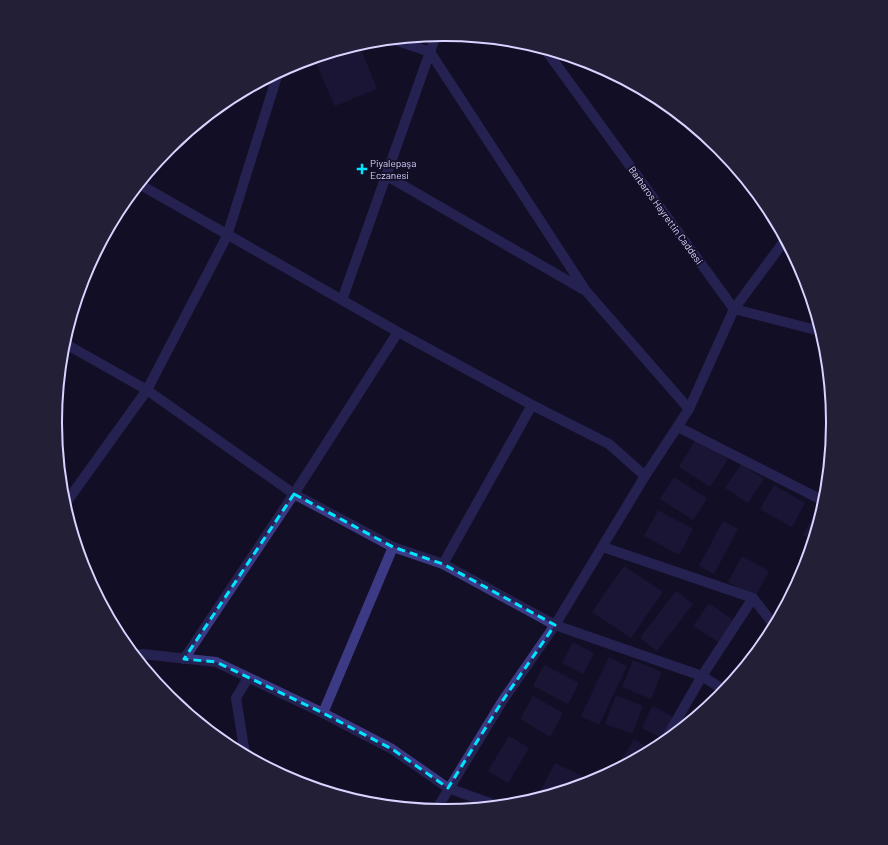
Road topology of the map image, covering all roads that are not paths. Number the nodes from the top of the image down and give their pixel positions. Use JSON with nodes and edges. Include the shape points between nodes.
{"nodes":[{"id":1,"x":434,"y":41,"type":"edge"},
{"id":2,"x":404,"y":43,"type":"edge"},
{"id":3,"x":430,"y":52,"type":"junction"},
{"id":4,"x":550,"y":56,"type":"edge"},
{"id":5,"x":274,"y":81,"type":"edge"},
{"id":6,"x":386,"y":176,"type":"junction"},
{"id":7,"x":144,"y":187,"type":"edge"},
{"id":8,"x":227,"y":236,"type":"junction"},
{"id":9,"x":781,"y":245,"type":"edge"},
{"id":10,"x":586,"y":291,"type":"junction"},
{"id":11,"x":342,"y":300,"type":"junction"},
{"id":12,"x":734,"y":309,"type":"junction"},
{"id":13,"x":814,"y":330,"type":"edge"},
{"id":14,"x":398,"y":332,"type":"junction"},
{"id":15,"x":70,"y":347,"type":"edge"},
{"id":16,"x":147,"y":390,"type":"junction"},
{"id":17,"x":532,"y":405,"type":"junction"},
{"id":18,"x":689,"y":409,"type":"junction"},
{"id":19,"x":678,"y":427,"type":"junction"},
{"id":20,"x":645,"y":476,"type":"junction"},
{"id":21,"x":294,"y":494,"type":"junction"},
{"id":22,"x":70,"y":497,"type":"edge"},
{"id":23,"x":818,"y":498,"type":"edge"},
{"id":24,"x":393,"y":547,"type":"junction"},
{"id":25,"x":603,"y":547,"type":"junction"},
{"id":26,"x":444,"y":564,"type":"junction"},
{"id":27,"x":753,"y":598,"type":"junction"},
{"id":28,"x":770,"y":620,"type":"edge"},
{"id":29,"x":555,"y":625,"type":"junction"},
{"id":30,"x":141,"y":656,"type":"edge"},
{"id":31,"x":184,"y":659,"type":"junction"},
{"id":32,"x":702,"y":676,"type":"junction"},
{"id":33,"x":248,"y":678,"type":"junction"},
{"id":34,"x":719,"y":687,"type":"edge"},
{"id":35,"x":323,"y":713,"type":"junction"},
{"id":36,"x":672,"y":728,"type":"edge"},
{"id":37,"x":244,"y":747,"type":"edge"},
{"id":38,"x":448,"y":788,"type":"junction"},
{"id":39,"x":486,"y":802,"type":"edge"},
{"id":40,"x":439,"y":804,"type":"edge"}],
"edges":[{"from":1,"to":3,"type":"street"},
{"from":2,"to":3,"type":"street"},
{"from":3,"to":6,"type":"street"},
{"from":3,"to":10,"type":"street"},
{"from":4,"to":12,"type":"street","name":"Barbaros Hayrettin Caddesi"},
{"from":5,"to":8,"type":"street"},
{"from":6,"to":10,"type":"street"},
{"from":6,"to":11,"type":"street"},
{"from":7,"to":8,"type":"street"},
{"from":8,"to":11,"type":"street"},
{"from":8,"to":16,"type":"street"},
{"from":9,"to":12,"type":"street"},
{"from":10,"to":18,"type":"street"},
{"from":11,"to":14,"type":"street"},
{"from":12,"to":13,"type":"street"},
{"from":12,"to":18,"type":"street"},
{"from":14,"to":17,"type":"street"},
{"from":14,"to":21,"type":"street"},
{"from":15,"to":16,"type":"street"},
{"from":16,"to":21,"type":"street"},
{"from":16,"to":22,"type":"street"},
{"from":17,"to":20,"type":"street","via":[[609,444]]},
{"from":17,"to":26,"type":"street"},
{"from":18,"to":19,"type":"street"},
{"from":19,"to":20,"type":"street"},
{"from":19,"to":23,"type":"street"},
{"from":20,"to":25,"type":"street"},
{"from":21,"to":24,"type":"street"},
{"from":21,"to":31,"type":"street"},
{"from":24,"to":26,"type":"street"},
{"from":24,"to":35,"type":"street"},
{"from":25,"to":27,"type":"street"},
{"from":25,"to":29,"type":"street"},
{"from":26,"to":29,"type":"street"},
{"from":27,"to":28,"type":"street"},
{"from":27,"to":32,"type":"street"},
{"from":29,"to":32,"type":"street"},
{"from":29,"to":38,"type":"street","via":[[503,700]]},
{"from":30,"to":31,"type":"street"},
{"from":31,"to":33,"type":"street","via":[[216,662]]},
{"from":32,"to":34,"type":"street"},
{"from":32,"to":36,"type":"street"},
{"from":33,"to":35,"type":"street"},
{"from":33,"to":37,"type":"street","via":[[236,698]]},
{"from":35,"to":38,"type":"street","via":[[392,749]]},
{"from":38,"to":39,"type":"street"},
{"from":38,"to":40,"type":"street"}]}
